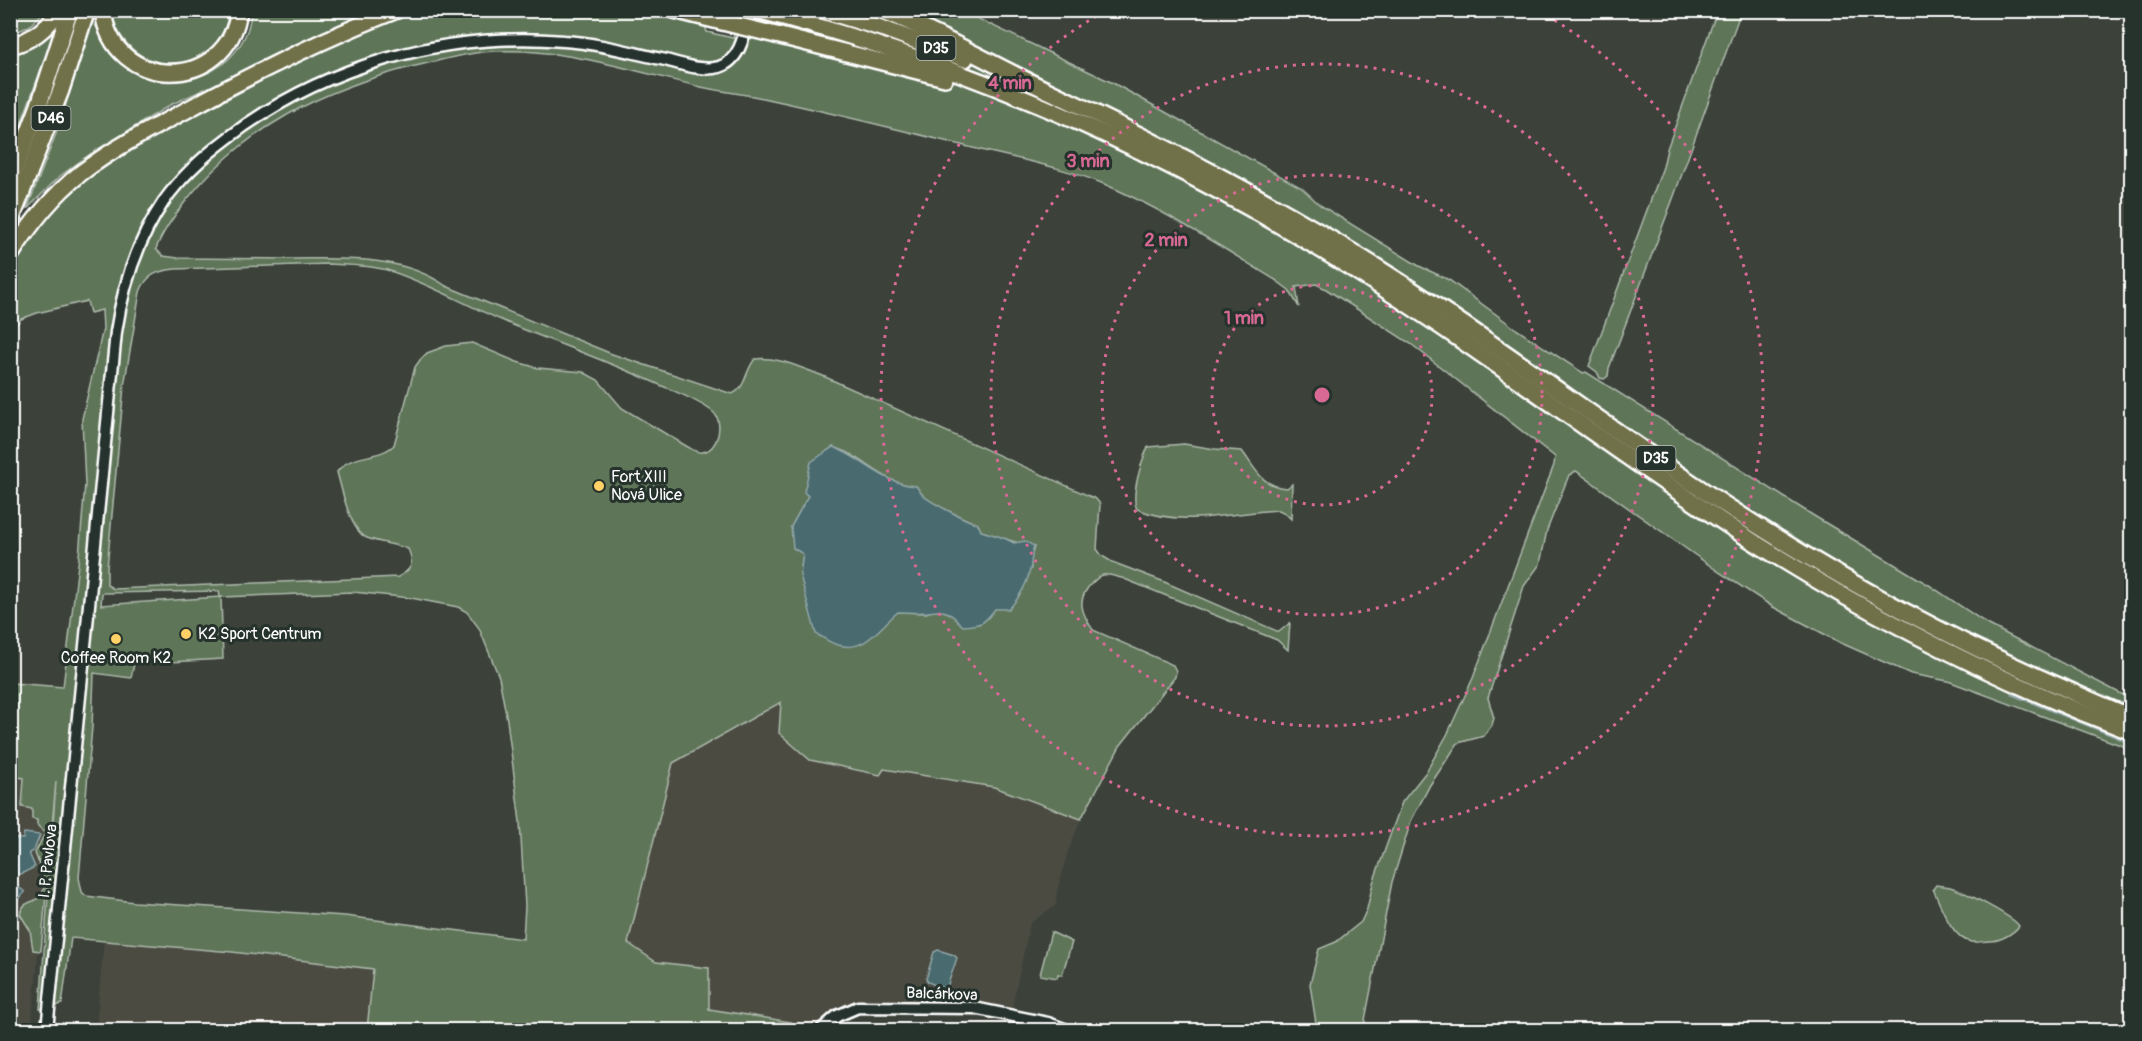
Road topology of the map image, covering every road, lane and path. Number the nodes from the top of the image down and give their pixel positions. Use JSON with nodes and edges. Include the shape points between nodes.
{"nodes":[{"id":1,"x":59,"y":10,"type":"edge"},
{"id":2,"x":70,"y":10,"type":"edge"},
{"id":3,"x":87,"y":10,"type":"edge"},
{"id":4,"x":103,"y":10,"type":"edge"},
{"id":5,"x":239,"y":10,"type":"edge"},
{"id":6,"x":397,"y":10,"type":"edge"},
{"id":7,"x":674,"y":10,"type":"edge"},
{"id":8,"x":750,"y":10,"type":"edge"},
{"id":9,"x":757,"y":10,"type":"edge"},
{"id":10,"x":822,"y":10,"type":"edge"},
{"id":11,"x":881,"y":10,"type":"edge"},
{"id":12,"x":10,"y":46,"type":"edge"},
{"id":13,"x":1049,"y":91,"type":"junction"},
{"id":14,"x":1024,"y":99,"type":"junction"},
{"id":15,"x":10,"y":182,"type":"edge"},
{"id":16,"x":10,"y":223,"type":"edge"},
{"id":17,"x":10,"y":256,"type":"edge"},
{"id":18,"x":2132,"y":717,"type":"edge"},
{"id":19,"x":2132,"y":732,"type":"edge"},
{"id":20,"x":47,"y":1030,"type":"edge"},
{"id":21,"x":821,"y":1030,"type":"edge"},
{"id":22,"x":1067,"y":1030,"type":"edge"}],
"edges":[{"from":1,"to":12,"type":"highway","via":[[38,35]]},
{"from":2,"to":15,"type":"highway","number":"D46"},
{"from":3,"to":16,"type":"highway","number":"D46"},
{"from":4,"to":5,"type":"highway","via":[[112,40],[126,57],[150,69],[171,73],[198,67],[218,54],[232,34]]},
{"from":6,"to":17,"type":"highway","via":[[242,81],[107,156],[81,173],[50,202]]},
{"from":7,"to":14,"type":"highway","bridge":true},
{"from":8,"to":20,"type":"street","name":"I. P. Pavlova","via":[[738,51],[717,68],[698,68],[605,46],[519,38],[435,47],[382,60],[307,88],[257,116],[219,144],[165,200],[139,244],[120,307]]},
{"from":9,"to":14,"type":"highway","number":"D35","via":[[901,53]]},
{"from":10,"to":13,"type":"highway","number":"D35"},
{"from":11,"to":13,"type":"highway"},
{"from":13,"to":18,"type":"highway","number":"D35","via":[[1224,177],[1339,243],[1692,483],[1878,598],[1978,651]]},
{"from":14,"to":19,"type":"highway","number":"D35","via":[[1175,168],[1328,253],[1741,533],[1860,605],[1973,664]]},
{"from":21,"to":22,"type":"street","name":"Balcárkova","via":[[837,1016],[858,1007],[974,1008]]}]}
